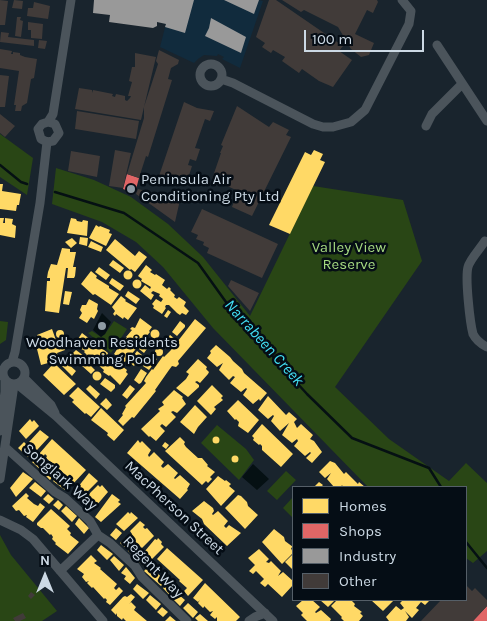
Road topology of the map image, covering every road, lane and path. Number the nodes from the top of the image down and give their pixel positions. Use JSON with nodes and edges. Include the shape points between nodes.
{"nodes":[{"id":1,"x":71,"y":0,"type":"edge"},
{"id":2,"x":405,"y":4,"type":"edge"},
{"id":3,"x":437,"y":45,"type":"dead end"},
{"id":4,"x":221,"y":79,"type":"dead end"},
{"id":5,"x":462,"y":84,"type":"junction"},
{"id":6,"x":487,"y":121,"type":"edge"},
{"id":7,"x":48,"y":122,"type":"junction"},
{"id":8,"x":426,"y":126,"type":"dead end"},
{"id":9,"x":47,"y":142,"type":"junction"},
{"id":10,"x":485,"y":241,"type":"dead end"},
{"id":11,"x":487,"y":347,"type":"edge"},
{"id":12,"x":12,"y":362,"type":"junction"},
{"id":13,"x":1,"y":370,"type":"edge"},
{"id":14,"x":5,"y":381,"type":"junction"},
{"id":15,"x":18,"y":382,"type":"junction"},
{"id":16,"x":34,"y":398,"type":"junction"},
{"id":17,"x":12,"y":401,"type":"junction"},
{"id":18,"x":56,"y":416,"type":"junction"},
{"id":19,"x":0,"y":427,"type":"edge"},
{"id":20,"x":5,"y":447,"type":"junction"},
{"id":21,"x":0,"y":478,"type":"edge"},
{"id":22,"x":0,"y":520,"type":"edge"},
{"id":23,"x":98,"y":535,"type":"junction"},
{"id":24,"x":60,"y":572,"type":"junction"},
{"id":25,"x":265,"y":613,"type":"junction"},
{"id":26,"x":103,"y":621,"type":"edge"},
{"id":27,"x":187,"y":621,"type":"edge"},
{"id":28,"x":249,"y":621,"type":"edge"},
{"id":29,"x":274,"y":621,"type":"edge"}],
"edges":[{"from":1,"to":7,"type":"street","via":[[53,114]]},
{"from":2,"to":4,"type":"street","via":[[411,11],[409,24],[365,110],[350,122],[333,127],[313,124]]},
{"from":3,"to":5,"type":"street"},
{"from":5,"to":6,"type":"street"},
{"from":5,"to":8,"type":"street","via":[[432,114]]},
{"from":7,"to":9,"type":"street","via":[[38,129],[41,139]]},
{"from":7,"to":9,"type":"street","via":[[55,124],[59,133],[54,141]]},
{"from":9,"to":12,"type":"street","via":[[40,203]]},
{"from":10,"to":11,"type":"street","via":[[468,267],[468,301],[474,334]]},
{"from":12,"to":13,"type":"street"},
{"from":12,"to":15,"type":"street","via":[[24,368]]},
{"from":13,"to":14,"type":"street"},
{"from":14,"to":15,"type":"street"},
{"from":14,"to":19,"type":"street"},
{"from":15,"to":16,"type":"street","name":"MacPherson Street"},
{"from":15,"to":17,"type":"street"},
{"from":15,"to":18,"type":"street","name":"MacPherson Street","via":[[51,405]]},
{"from":16,"to":17,"type":"street","via":[[20,396]]},
{"from":16,"to":18,"type":"street","name":"MacPherson Street"},
{"from":17,"to":20,"type":"street"},
{"from":18,"to":25,"type":"street","name":"MacPherson Street"},
{"from":20,"to":21,"type":"street"},
{"from":20,"to":23,"type":"street","name":"Songlark Way","via":[[90,521]]},
{"from":22,"to":24,"type":"street","via":[[33,539]]},
{"from":23,"to":24,"type":"street"},
{"from":23,"to":27,"type":"street","name":"Regent Way","via":[[135,566]]},
{"from":24,"to":26,"type":"street"},
{"from":25,"to":28,"type":"street"},
{"from":25,"to":29,"type":"street","name":"MacPherson Street"}]}
